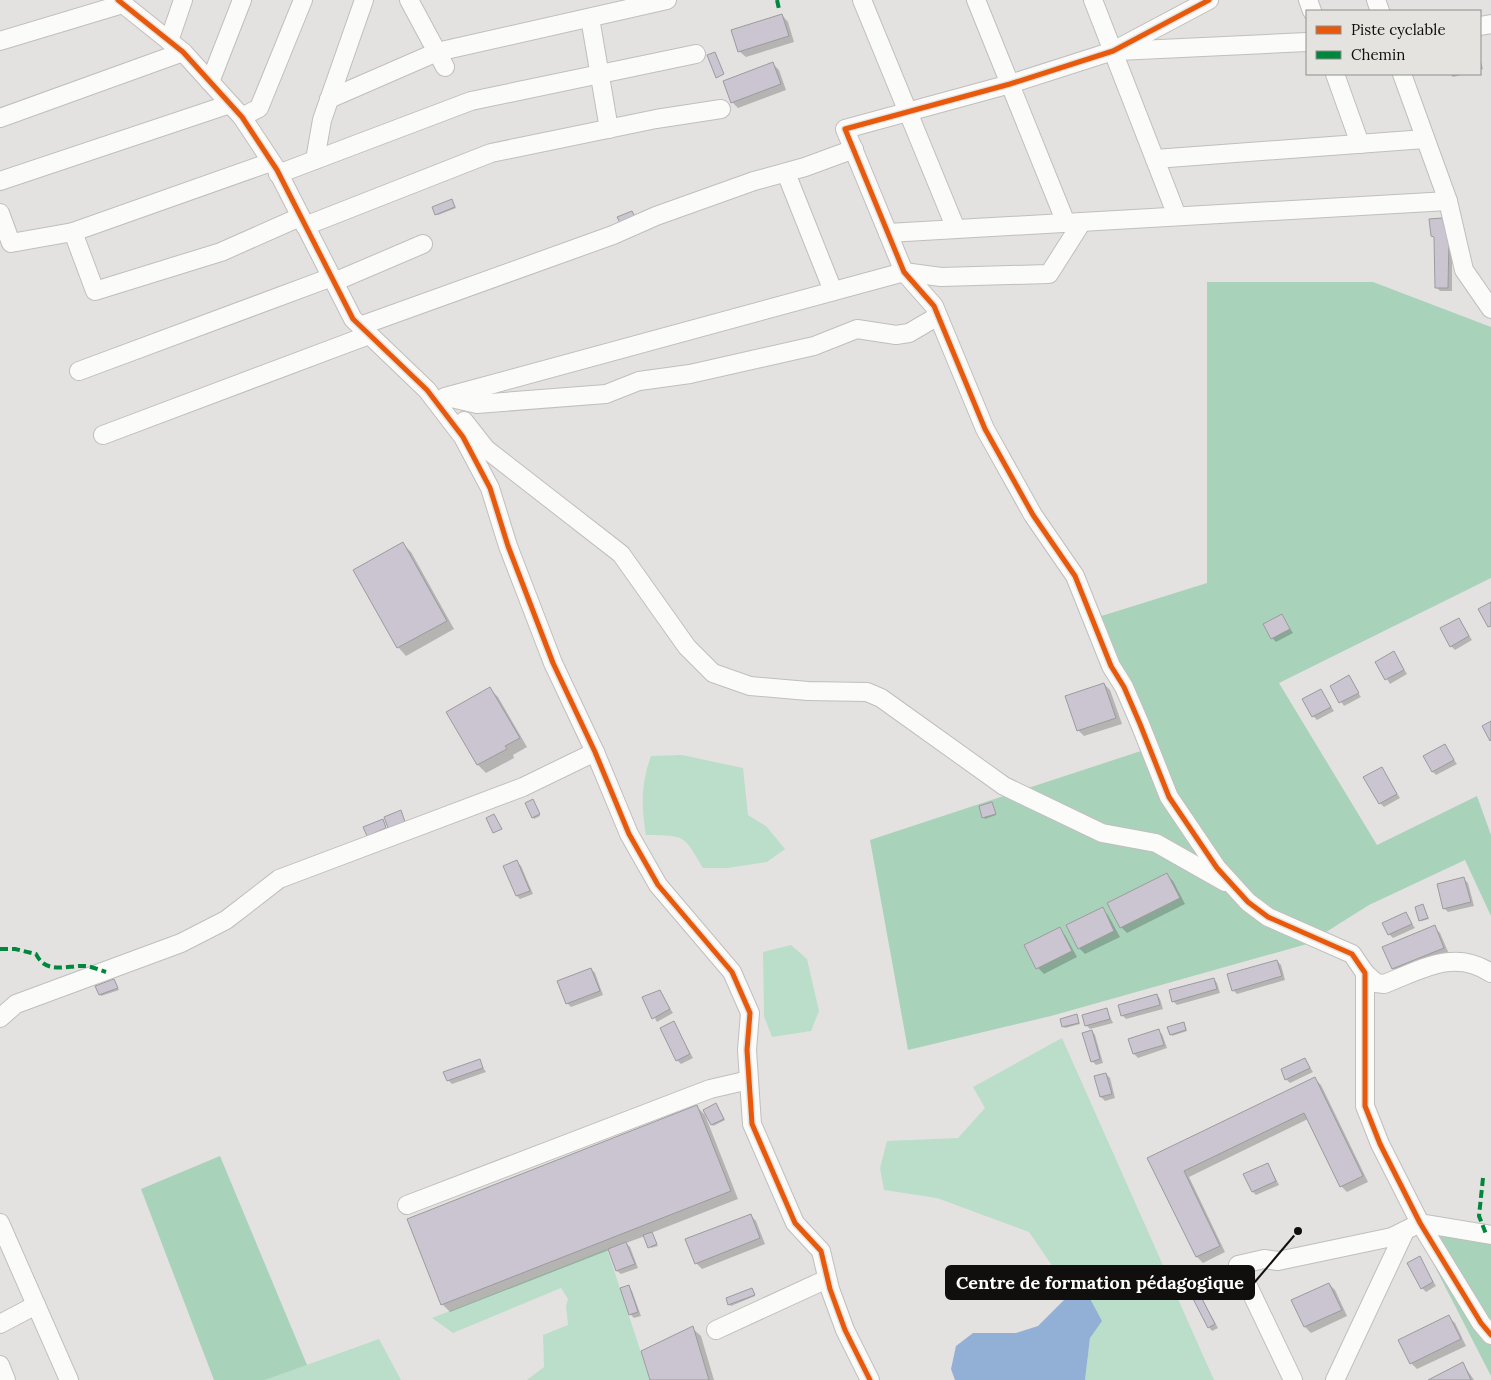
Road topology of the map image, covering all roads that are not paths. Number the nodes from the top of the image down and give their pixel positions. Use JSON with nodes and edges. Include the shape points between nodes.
{"nodes":[{"id":1,"x":183,"y":0,"type":"edge"},
{"id":2,"x":242,"y":0,"type":"edge"},
{"id":3,"x":303,"y":0,"type":"edge"},
{"id":4,"x":364,"y":0,"type":"edge"},
{"id":5,"x":409,"y":0,"type":"edge"},
{"id":6,"x":667,"y":0,"type":"edge"},
{"id":7,"x":862,"y":0,"type":"edge"},
{"id":8,"x":976,"y":0,"type":"edge"},
{"id":9,"x":1093,"y":0,"type":"edge"},
{"id":10,"x":1209,"y":0,"type":"edge"},
{"id":11,"x":122,"y":1,"type":"edge"},
{"id":12,"x":590,"y":18,"type":"junction"},
{"id":13,"x":0,"y":41,"type":"edge"},
{"id":14,"x":1306,"y":42,"type":"edge"},
{"id":15,"x":176,"y":46,"type":"junction"},
{"id":16,"x":1113,"y":51,"type":"junction"},
{"id":17,"x":696,"y":54,"type":"dead end"},
{"id":18,"x":441,"y":59,"type":"junction"},
{"id":19,"x":599,"y":75,"type":"junction"},
{"id":20,"x":1335,"y":75,"type":"edge"},
{"id":21,"x":1402,"y":75,"type":"edge"},
{"id":22,"x":210,"y":82,"type":"junction"},
{"id":23,"x":1010,"y":84,"type":"junction"},
{"id":24,"x":329,"y":99,"type":"junction"},
{"id":25,"x":721,"y":109,"type":"dead end"},
{"id":26,"x":236,"y":110,"type":"junction"},
{"id":27,"x":908,"y":112,"type":"junction"},
{"id":28,"x":0,"y":118,"type":"edge"},
{"id":29,"x":609,"y":129,"type":"junction"},
{"id":30,"x":1426,"y":139,"type":"junction"},
{"id":31,"x":1360,"y":144,"type":"junction"},
{"id":32,"x":854,"y":149,"type":"junction"},
{"id":33,"x":1155,"y":159,"type":"junction"},
{"id":34,"x":315,"y":160,"type":"junction"},
{"id":35,"x":274,"y":168,"type":"junction"},
{"id":36,"x":786,"y":173,"type":"junction"},
{"id":37,"x":0,"y":182,"type":"edge"},
{"id":38,"x":1448,"y":201,"type":"junction"},
{"id":39,"x":0,"y":213,"type":"edge"},
{"id":40,"x":1177,"y":216,"type":"junction"},
{"id":41,"x":303,"y":222,"type":"junction"},
{"id":42,"x":1074,"y":222,"type":"junction"},
{"id":43,"x":956,"y":229,"type":"junction"},
{"id":44,"x":73,"y":232,"type":"junction"},
{"id":45,"x":888,"y":233,"type":"junction"},
{"id":46,"x":423,"y":244,"type":"dead end"},
{"id":47,"x":904,"y":272,"type":"junction"},
{"id":48,"x":333,"y":280,"type":"junction"},
{"id":49,"x":833,"y":291,"type":"junction"},
{"id":50,"x":1491,"y":309,"type":"edge"},
{"id":51,"x":938,"y":316,"type":"junction"},
{"id":52,"x":364,"y":330,"type":"junction"},
{"id":53,"x":382,"y":348,"type":"junction"},
{"id":54,"x":80,"y":371,"type":"dead end"},
{"id":55,"x":445,"y":397,"type":"junction"},
{"id":56,"x":103,"y":435,"type":"dead end"},
{"id":57,"x":595,"y":752,"type":"junction"},
{"id":58,"x":1234,"y":888,"type":"junction"},
{"id":59,"x":1365,"y":973,"type":"junction"},
{"id":60,"x":1491,"y":973,"type":"edge"},
{"id":61,"x":0,"y":1018,"type":"edge"},
{"id":62,"x":749,"y":1080,"type":"junction"},
{"id":63,"x":407,"y":1205,"type":"dead end"},
{"id":64,"x":0,"y":1223,"type":"edge"},
{"id":65,"x":1413,"y":1227,"type":"junction"},
{"id":66,"x":1491,"y":1235,"type":"edge"},
{"id":67,"x":827,"y":1279,"type":"junction"},
{"id":68,"x":36,"y":1305,"type":"junction"},
{"id":69,"x":0,"y":1324,"type":"edge"},
{"id":70,"x":716,"y":1330,"type":"dead end"},
{"id":71,"x":1491,"y":1335,"type":"edge"},
{"id":72,"x":0,"y":1365,"type":"edge"},
{"id":73,"x":6,"y":1380,"type":"edge"},
{"id":74,"x":69,"y":1380,"type":"edge"},
{"id":75,"x":870,"y":1380,"type":"edge"},
{"id":76,"x":1293,"y":1380,"type":"edge"},
{"id":77,"x":1335,"y":1380,"type":"edge"}],
"edges":[{"from":1,"to":15,"type":"street"},
{"from":2,"to":22,"type":"street"},
{"from":3,"to":26,"type":"street","via":[[259,108]]},
{"from":4,"to":24,"type":"street"},
{"from":5,"to":18,"type":"street"},
{"from":6,"to":12,"type":"street"},
{"from":7,"to":27,"type":"street"},
{"from":8,"to":23,"type":"street"},
{"from":9,"to":16,"type":"street"},
{"from":10,"to":16,"type":"street"},
{"from":11,"to":13,"type":"street"},
{"from":11,"to":15,"type":"street"},
{"from":12,"to":18,"type":"street"},
{"from":12,"to":19,"type":"street"},
{"from":14,"to":16,"type":"street"},
{"from":15,"to":22,"type":"street"},
{"from":15,"to":28,"type":"street"},
{"from":16,"to":23,"type":"street"},
{"from":16,"to":33,"type":"street"},
{"from":17,"to":19,"type":"street"},
{"from":18,"to":24,"type":"street"},
{"from":19,"to":29,"type":"street"},
{"from":19,"to":34,"type":"street","via":[[471,101]]},
{"from":20,"to":31,"type":"street"},
{"from":21,"to":30,"type":"street"},
{"from":22,"to":26,"type":"street"},
{"from":23,"to":27,"type":"street"},
{"from":23,"to":42,"type":"street"},
{"from":24,"to":34,"type":"street"},
{"from":25,"to":29,"type":"street"},
{"from":26,"to":35,"type":"street"},
{"from":26,"to":37,"type":"street"},
{"from":27,"to":32,"type":"street","via":[[845,129]]},
{"from":27,"to":43,"type":"street"},
{"from":29,"to":41,"type":"street","via":[[491,154]]},
{"from":30,"to":31,"type":"street"},
{"from":30,"to":38,"type":"street"},
{"from":31,"to":33,"type":"street"},
{"from":32,"to":36,"type":"street"},
{"from":32,"to":45,"type":"street"},
{"from":33,"to":40,"type":"street"},
{"from":34,"to":35,"type":"street"},
{"from":35,"to":41,"type":"street"},
{"from":35,"to":44,"type":"street"},
{"from":36,"to":49,"type":"street"},
{"from":36,"to":52,"type":"street","via":[[656,216]]},
{"from":38,"to":40,"type":"street"},
{"from":38,"to":50,"type":"street","via":[[1464,270]]},
{"from":39,"to":44,"type":"street","via":[[11,243]]},
{"from":40,"to":42,"type":"street"},
{"from":41,"to":44,"type":"street","via":[[221,252],[95,290]]},
{"from":41,"to":48,"type":"street"},
{"from":42,"to":43,"type":"street"},
{"from":42,"to":47,"type":"street","via":[[1049,274],[941,277]]},
{"from":43,"to":45,"type":"street"},
{"from":45,"to":47,"type":"street"},
{"from":46,"to":48,"type":"street"},
{"from":47,"to":49,"type":"street"},
{"from":47,"to":51,"type":"street","via":[[934,306]]},
{"from":48,"to":52,"type":"street","via":[[353,319]]},
{"from":48,"to":54,"type":"street"},
{"from":49,"to":55,"type":"street"},
{"from":51,"to":55,"type":"street","via":[[909,333],[896,335],[857,329],[814,346],[690,374],[639,381],[606,394],[484,404]]},
{"from":51,"to":58,"type":"street","via":[[985,430],[1033,515],[1074,576],[1169,797]]},
{"from":52,"to":53,"type":"street"},
{"from":52,"to":56,"type":"street"},
{"from":53,"to":55,"type":"street","via":[[427,377]]},
{"from":53,"to":57,"type":"street","via":[[427,390],[463,437],[490,488],[508,546],[554,663]]},
{"from":55,"to":58,"type":"street","via":[[486,449],[621,554],[687,647],[713,673],[750,686],[867,692],[881,698],[1004,786],[1102,833],[1156,843]]},
{"from":57,"to":61,"type":"street","via":[[523,787],[279,879],[226,920],[181,943],[16,1004]]},
{"from":57,"to":62,"type":"street","via":[[629,834],[658,885],[732,972],[750,1013]]},
{"from":58,"to":59,"type":"street","via":[[1268,918],[1352,954]]},
{"from":59,"to":60,"type":"street","via":[[1376,983],[1384,984],[1446,961],[1461,960]]},
{"from":59,"to":65,"type":"street","via":[[1365,1106]]},
{"from":62,"to":63,"type":"street","via":[[710,1089]]},
{"from":62,"to":67,"type":"street","via":[[752,1124],[795,1224],[820,1251]]},
{"from":64,"to":68,"type":"street"},
{"from":65,"to":66,"type":"street"},
{"from":65,"to":71,"type":"street"},
{"from":65,"to":76,"type":"street","via":[[1395,1227],[1279,1248],[1264,1258],[1238,1265]]},
{"from":65,"to":77,"type":"street"},
{"from":67,"to":70,"type":"street"},
{"from":67,"to":75,"type":"street","via":[[845,1330]]},
{"from":68,"to":69,"type":"street"},
{"from":68,"to":74,"type":"street"},
{"from":72,"to":73,"type":"street"}]}
